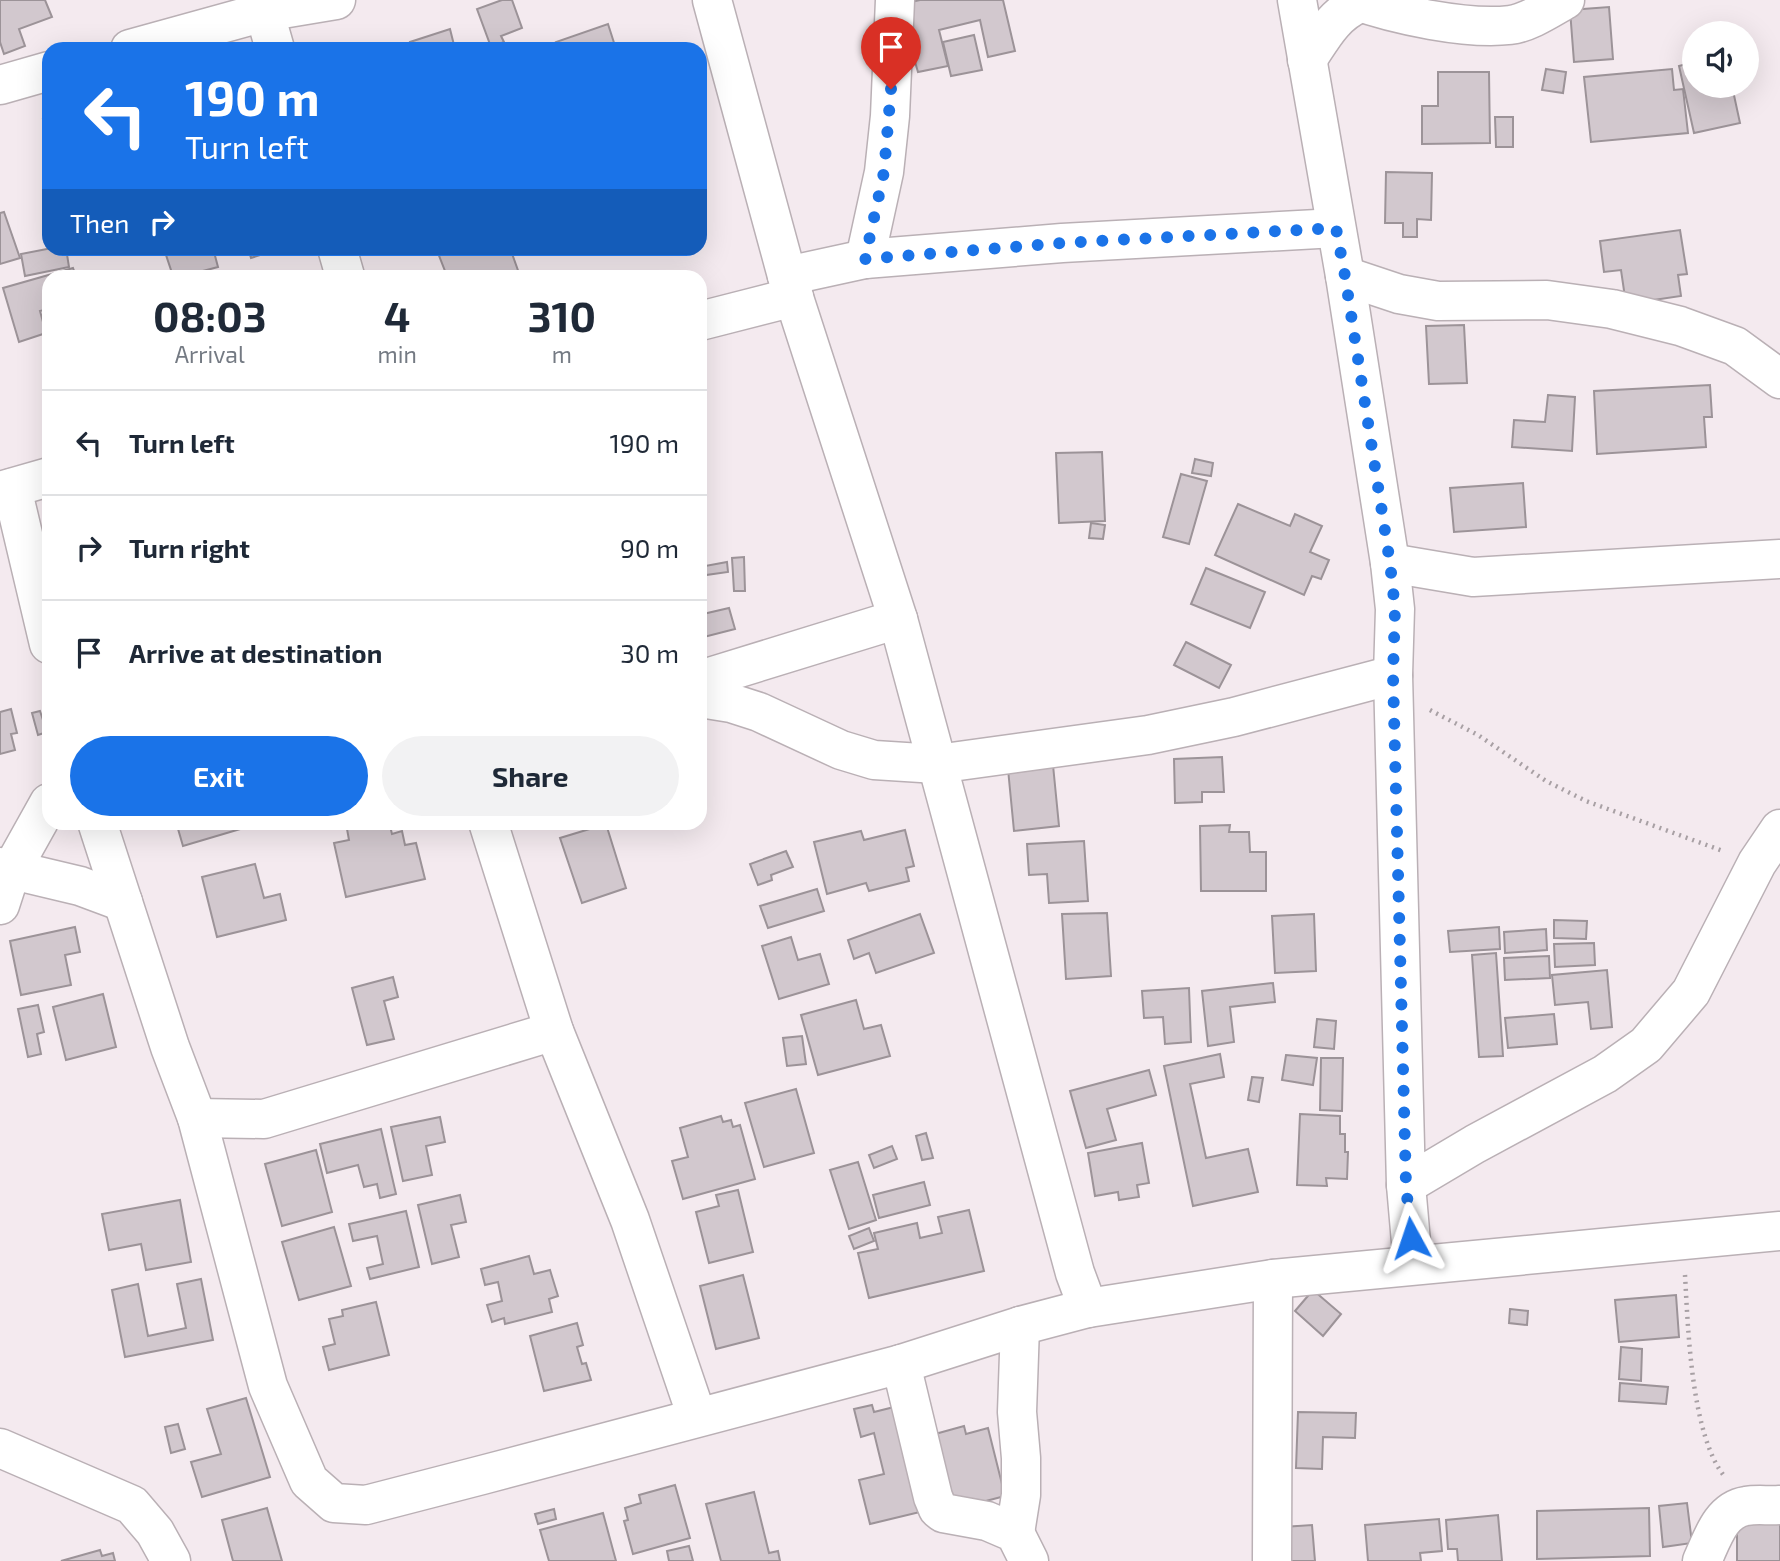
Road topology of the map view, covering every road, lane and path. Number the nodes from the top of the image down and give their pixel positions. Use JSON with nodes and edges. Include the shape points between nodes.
{"nodes":[{"id":1,"x":336,"y":0,"type":"edge"},
{"id":2,"x":712,"y":0,"type":"edge"},
{"id":3,"x":895,"y":0,"type":"edge"},
{"id":4,"x":1297,"y":0,"type":"edge"},
{"id":5,"x":1565,"y":0,"type":"edge"},
{"id":6,"x":1357,"y":1,"type":"edge"},
{"id":7,"x":262,"y":6,"type":"edge"},
{"id":8,"x":151,"y":42,"type":"edge"},
{"id":9,"x":273,"y":42,"type":"edge"},
{"id":10,"x":1307,"y":60,"type":"junction"},
{"id":11,"x":42,"y":73,"type":"edge"},
{"id":12,"x":0,"y":85,"type":"edge"},
{"id":13,"x":1336,"y":228,"type":"junction"},
{"id":14,"x":865,"y":259,"type":"junction"},
{"id":15,"x":1345,"y":276,"type":"junction"},
{"id":16,"x":791,"y":287,"type":"junction"},
{"id":17,"x":707,"y":318,"type":"edge"},
{"id":18,"x":1780,"y":379,"type":"edge"},
{"id":19,"x":42,"y":479,"type":"edge"},
{"id":20,"x":6,"y":489,"type":"edge"},
{"id":21,"x":1780,"y":559,"type":"edge"},
{"id":22,"x":1390,"y":563,"type":"junction"},
{"id":23,"x":1473,"y":577,"type":"junction"},
{"id":24,"x":1395,"y":609,"type":"junction"},
{"id":25,"x":42,"y":619,"type":"edge"},
{"id":26,"x":898,"y":619,"type":"junction"},
{"id":27,"x":707,"y":678,"type":"edge"},
{"id":28,"x":1394,"y":685,"type":"junction"},
{"id":29,"x":707,"y":699,"type":"edge"},
{"id":30,"x":874,"y":760,"type":"junction"},
{"id":31,"x":937,"y":764,"type":"junction"},
{"id":32,"x":42,"y":815,"type":"edge"},
{"id":33,"x":951,"y":820,"type":"junction"},
{"id":34,"x":1780,"y":829,"type":"edge"},
{"id":35,"x":100,"y":830,"type":"edge"},
{"id":36,"x":491,"y":830,"type":"edge"},
{"id":37,"x":1757,"y":863,"type":"junction"},
{"id":38,"x":4,"y":881,"type":"edge"},
{"id":39,"x":123,"y":902,"type":"junction"},
{"id":40,"x":554,"y":1031,"type":"junction"},
{"id":41,"x":197,"y":1118,"type":"junction"},
{"id":42,"x":264,"y":1119,"type":"junction"},
{"id":43,"x":212,"y":1175,"type":"junction"},
{"id":44,"x":1406,"y":1185,"type":"junction"},
{"id":45,"x":1780,"y":1231,"type":"edge"},
{"id":46,"x":1682,"y":1239,"type":"junction"},
{"id":47,"x":1413,"y":1265,"type":"junction"},
{"id":48,"x":1273,"y":1279,"type":"junction"},
{"id":49,"x":1087,"y":1308,"type":"junction"},
{"id":50,"x":1020,"y":1326,"type":"junction"},
{"id":51,"x":901,"y":1364,"type":"junction"},
{"id":52,"x":697,"y":1417,"type":"junction"},
{"id":53,"x":0,"y":1448,"type":"edge"},
{"id":54,"x":1774,"y":1505,"type":"edge"},
{"id":55,"x":1022,"y":1547,"type":"edge"},
{"id":56,"x":171,"y":1561,"type":"edge"},
{"id":57,"x":1272,"y":1561,"type":"edge"},
{"id":58,"x":1702,"y":1561,"type":"edge"}],
"edges":[{"from":1,"to":7,"type":"street"},
{"from":2,"to":16,"type":"street"},
{"from":3,"to":14,"type":"street","via":[[884,172]]},
{"from":4,"to":10,"type":"street"},
{"from":5,"to":6,"type":"street","via":[[1513,25],[1385,11]]},
{"from":6,"to":10,"type":"street","via":[[1328,28]]},
{"from":7,"to":8,"type":"street"},
{"from":7,"to":9,"type":"street"},
{"from":10,"to":13,"type":"street"},
{"from":11,"to":12,"type":"street"},
{"from":13,"to":14,"type":"street"},
{"from":13,"to":15,"type":"street"},
{"from":14,"to":16,"type":"street"},
{"from":15,"to":18,"type":"street","via":[[1438,301],[1548,300],[1612,309],[1734,346]]},
{"from":15,"to":22,"type":"street"},
{"from":16,"to":17,"type":"street"},
{"from":16,"to":26,"type":"street"},
{"from":19,"to":20,"type":"street"},
{"from":20,"to":25,"type":"street"},
{"from":21,"to":23,"type":"street"},
{"from":22,"to":23,"type":"street"},
{"from":22,"to":24,"type":"street"},
{"from":23,"to":24,"type":"street"},
{"from":24,"to":28,"type":"street"},
{"from":26,"to":27,"type":"street"},
{"from":26,"to":31,"type":"street"},
{"from":28,"to":31,"type":"street","via":[[1149,735]]},
{"from":28,"to":37,"type":"path","via":[[1586,801]]},
{"from":28,"to":44,"type":"street"},
{"from":29,"to":30,"type":"street","via":[[759,712]]},
{"from":30,"to":31,"type":"street"},
{"from":30,"to":33,"type":"street"},
{"from":31,"to":33,"type":"street"},
{"from":32,"to":38,"type":"street"},
{"from":33,"to":49,"type":"street"},
{"from":34,"to":37,"type":"street"},
{"from":35,"to":39,"type":"street"},
{"from":36,"to":40,"type":"street"},
{"from":37,"to":44,"type":"street","via":[[1691,992],[1646,1045],[1605,1073]]},
{"from":38,"to":39,"type":"street","via":[[70,883]]},
{"from":39,"to":41,"type":"street"},
{"from":40,"to":42,"type":"street"},
{"from":40,"to":52,"type":"street","via":[[629,1220]]},
{"from":41,"to":42,"type":"street"},
{"from":41,"to":43,"type":"street"},
{"from":42,"to":43,"type":"street","via":[[235,1143]]},
{"from":43,"to":52,"type":"street","via":[[268,1387],[309,1481],[334,1503],[366,1505]]},
{"from":44,"to":47,"type":"street"},
{"from":45,"to":46,"type":"street"},
{"from":46,"to":47,"type":"street"},
{"from":46,"to":54,"type":"path","via":[[1691,1357],[1709,1447],[1729,1482]]},
{"from":47,"to":48,"type":"street"},
{"from":48,"to":49,"type":"street"},
{"from":48,"to":57,"type":"street"},
{"from":49,"to":50,"type":"street"},
{"from":50,"to":51,"type":"street"},
{"from":50,"to":55,"type":"street","via":[[1017,1412]]},
{"from":51,"to":52,"type":"street"},
{"from":51,"to":55,"type":"street","via":[[939,1509],[950,1516],[987,1521]]},
{"from":53,"to":56,"type":"street","via":[[132,1505]]},
{"from":54,"to":58,"type":"street","via":[[1745,1506],[1730,1513]]}]}
